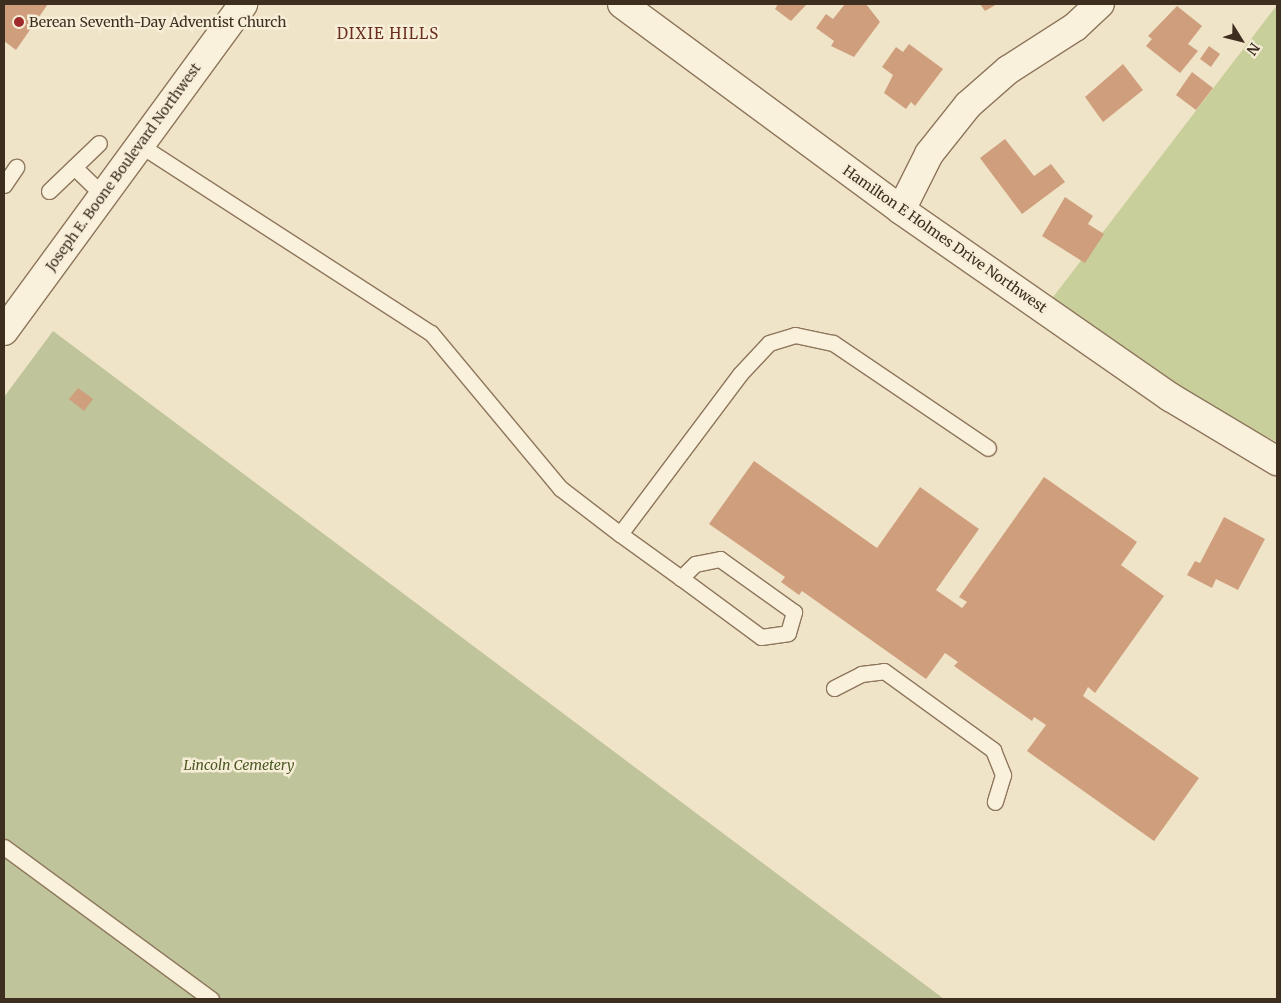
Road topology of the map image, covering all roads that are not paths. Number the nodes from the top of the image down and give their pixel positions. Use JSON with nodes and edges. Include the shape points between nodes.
{"nodes":[{"id":1,"x":243,"y":4,"type":"edge"},
{"id":2,"x":622,"y":4,"type":"edge"},
{"id":3,"x":1100,"y":4,"type":"edge"},
{"id":4,"x":99,"y":143,"type":"dead end"},
{"id":5,"x":140,"y":145,"type":"junction"},
{"id":6,"x":16,"y":167,"type":"dead end"},
{"id":7,"x":74,"y":167,"type":"junction"},
{"id":8,"x":4,"y":185,"type":"edge"},
{"id":9,"x":49,"y":191,"type":"dead end"},
{"id":10,"x":103,"y":195,"type":"junction"},
{"id":11,"x":902,"y":210,"type":"junction"},
{"id":12,"x":5,"y":326,"type":"edge"},
{"id":13,"x":988,"y":448,"type":"dead end"},
{"id":14,"x":1277,"y":461,"type":"edge"},
{"id":15,"x":620,"y":534,"type":"junction"},
{"id":16,"x":681,"y":578,"type":"junction"},
{"id":17,"x":834,"y":688,"type":"dead end"},
{"id":18,"x":995,"y":802,"type":"dead end"},
{"id":19,"x":4,"y":847,"type":"edge"},
{"id":20,"x":211,"y":999,"type":"edge"}],
"edges":[{"from":1,"to":5,"type":"main road","name":"Joseph E. Boone Boulevard Northwest"},
{"from":2,"to":11,"type":"main road","name":"Hamilton E Holmes Drive Northwest"},
{"from":3,"to":11,"type":"main road","via":[[1075,27],[1008,70],[968,105],[929,154]]},
{"from":4,"to":7,"type":"lane"},
{"from":5,"to":10,"type":"main road","name":"Joseph E. Boone Boulevard Northwest"},
{"from":5,"to":15,"type":"lane","via":[[430,333],[560,488]]},
{"from":6,"to":8,"type":"lane"},
{"from":7,"to":9,"type":"lane"},
{"from":7,"to":10,"type":"lane"},
{"from":10,"to":12,"type":"main road","name":"Joseph E. Boone Boulevard Northwest"},
{"from":11,"to":14,"type":"main road","name":"Hamilton E Holmes Drive Northwest","via":[[1170,397]]},
{"from":13,"to":15,"type":"lane","via":[[833,343],[795,335],[769,343],[740,374]]},
{"from":15,"to":16,"type":"lane"},
{"from":16,"to":16,"type":"lane","via":[[761,637],[788,634],[794,612],[720,559],[695,564]]},
{"from":17,"to":18,"type":"lane","via":[[860,674],[884,671],[993,750],[1003,775]]},
{"from":19,"to":20,"type":"lane"}]}
